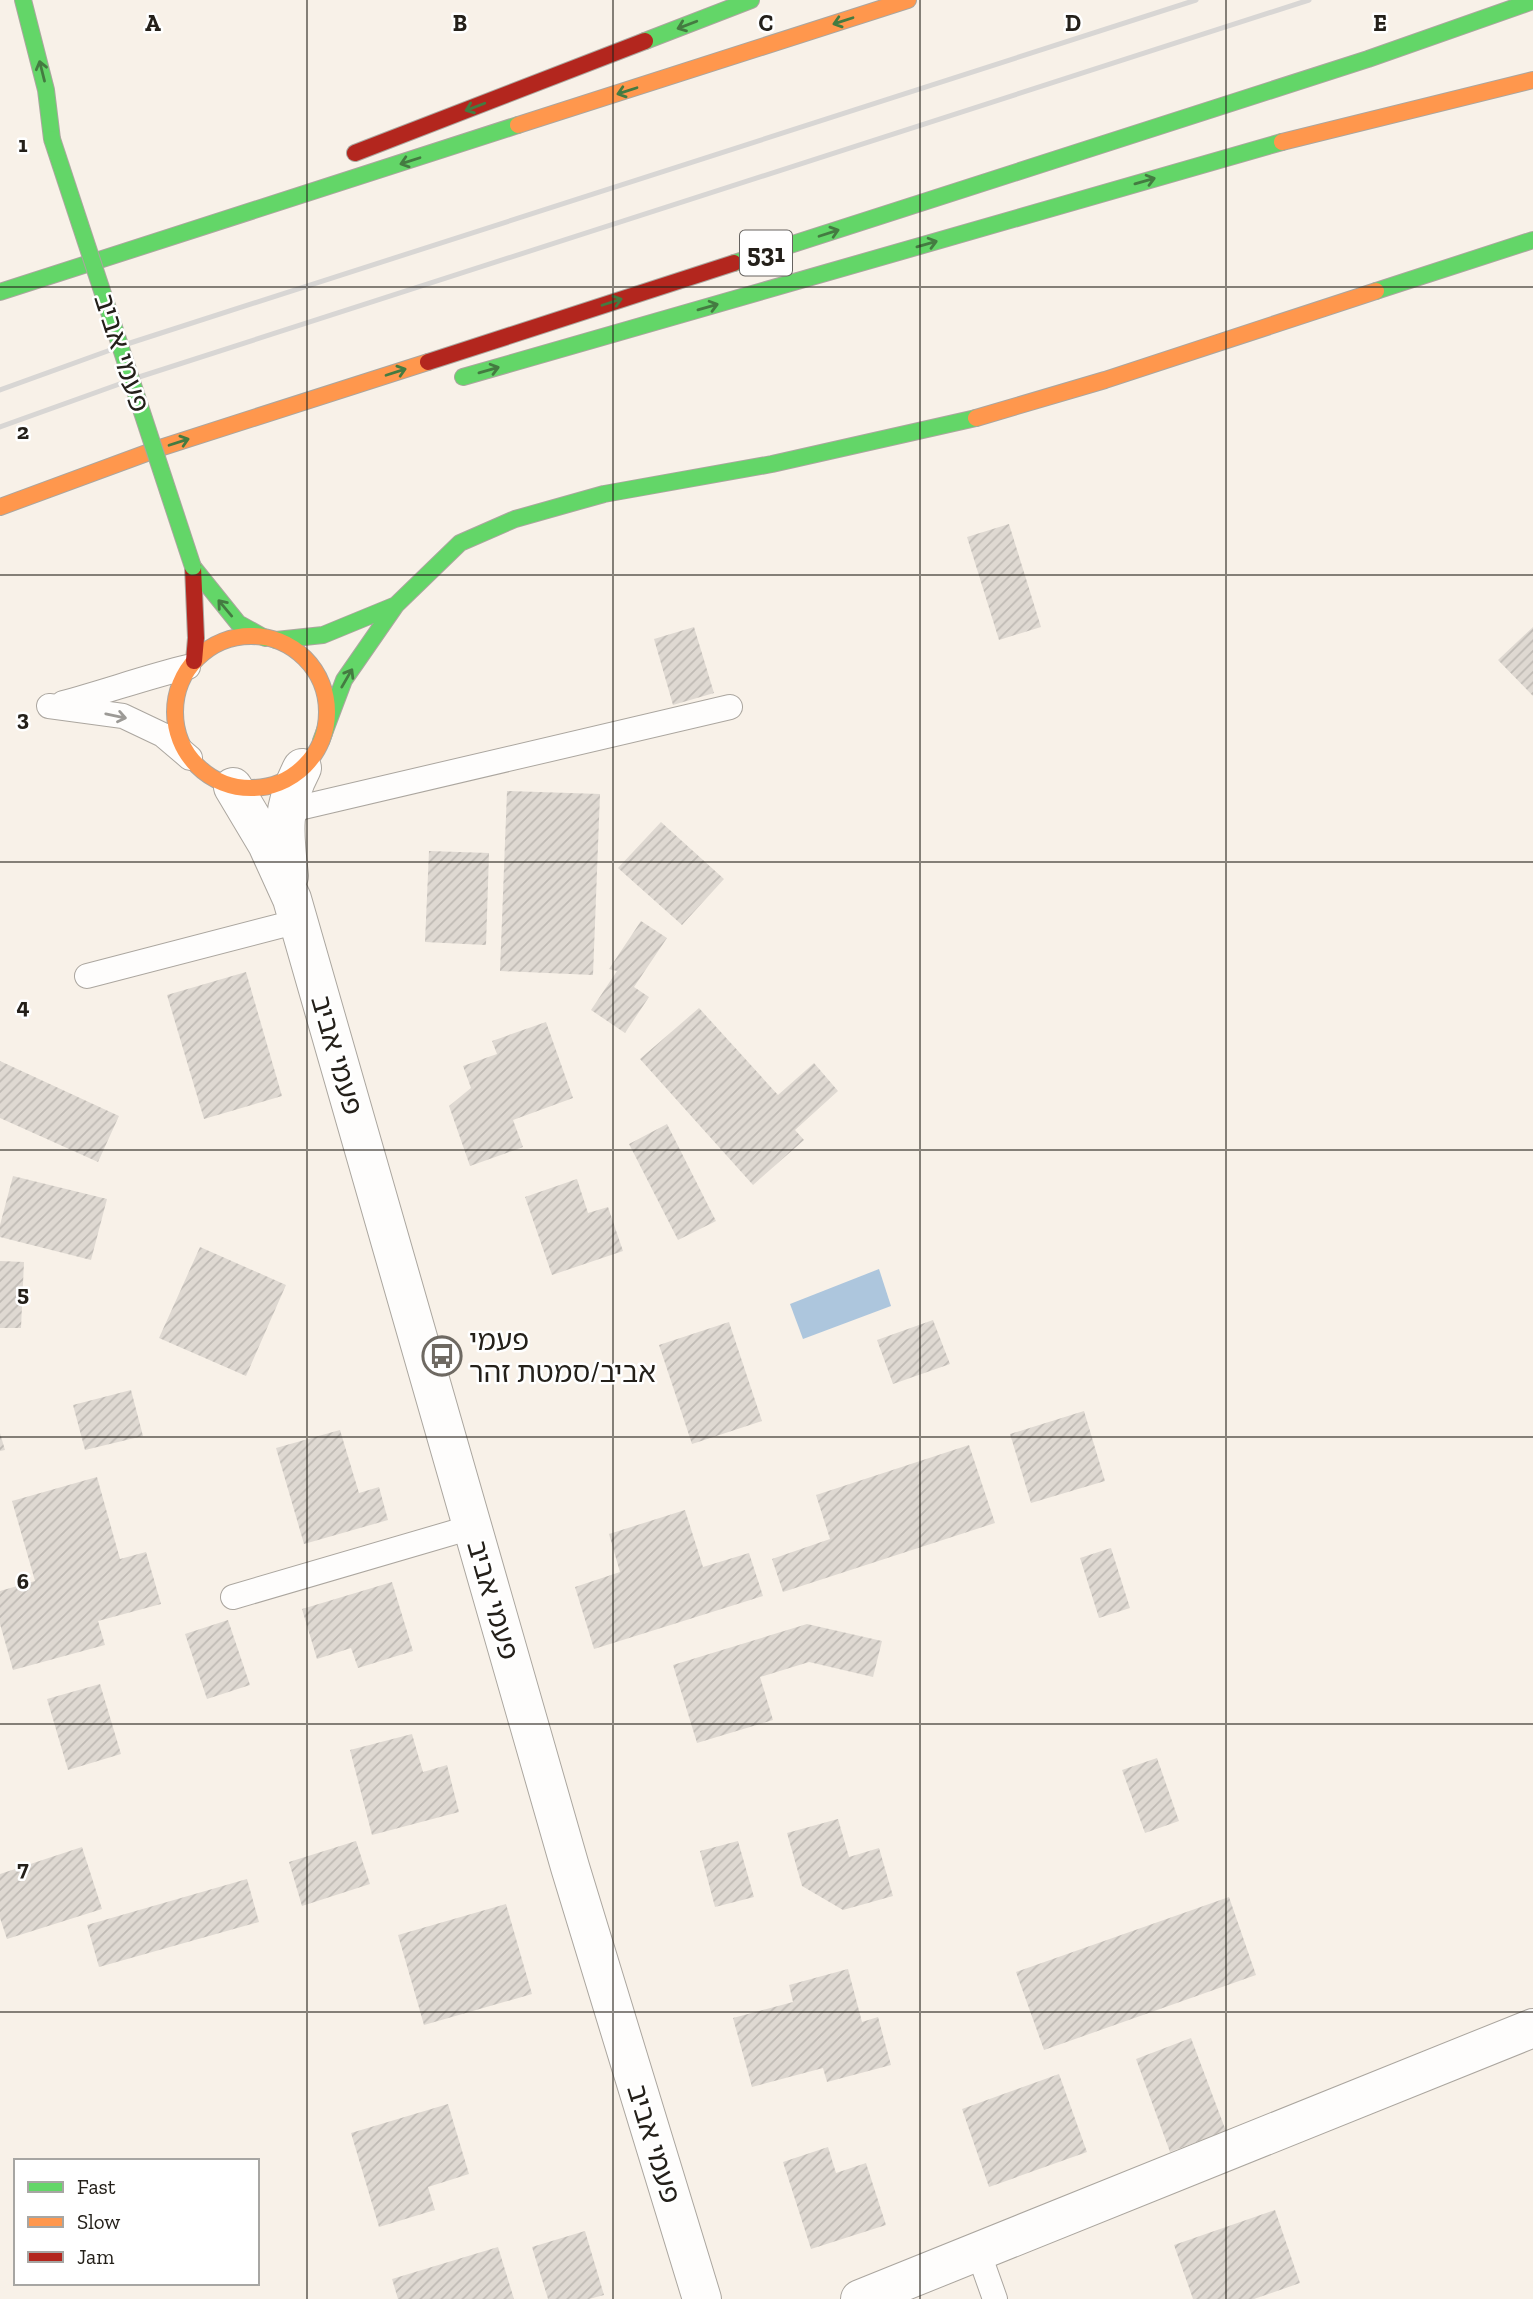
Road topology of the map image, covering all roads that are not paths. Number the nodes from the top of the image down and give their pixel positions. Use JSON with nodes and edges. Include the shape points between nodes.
{"nodes":[{"id":1,"x":23,"y":0,"type":"edge"},
{"id":2,"x":751,"y":0,"type":"edge"},
{"id":3,"x":908,"y":0,"type":"edge"},
{"id":4,"x":1533,"y":1,"type":"edge"},
{"id":5,"x":1533,"y":80,"type":"edge"},
{"id":6,"x":33,"y":106,"type":"dead end"},
{"id":7,"x":52,"y":139,"type":"junction"},
{"id":8,"x":337,"y":160,"type":"dead end"},
{"id":9,"x":246,"y":195,"type":"dead end"},
{"id":10,"x":1533,"y":240,"type":"edge"},
{"id":11,"x":0,"y":291,"type":"edge"},
{"id":12,"x":443,"y":383,"type":"dead end"},
{"id":13,"x":174,"y":460,"type":"dead end"},
{"id":14,"x":0,"y":509,"type":"edge"},
{"id":15,"x":193,"y":567,"type":"junction"},
{"id":16,"x":396,"y":605,"type":"junction"},
{"id":17,"x":271,"y":639,"type":"junction"},
{"id":18,"x":191,"y":664,"type":"junction"},
{"id":19,"x":730,"y":707,"type":"dead end"},
{"id":20,"x":312,"y":755,"type":"junction"},
{"id":21,"x":190,"y":758,"type":"junction"},
{"id":22,"x":233,"y":786,"type":"junction"},
{"id":23,"x":286,"y":811,"type":"junction"},
{"id":24,"x":296,"y":910,"type":"junction"},
{"id":25,"x":87,"y":975,"type":"dead end"},
{"id":26,"x":472,"y":1527,"type":"junction"},
{"id":27,"x":233,"y":1597,"type":"dead end"},
{"id":28,"x":1533,"y":2028,"type":"edge"},
{"id":29,"x":978,"y":2251,"type":"junction"},
{"id":30,"x":702,"y":2299,"type":"edge"},
{"id":31,"x":860,"y":2299,"type":"edge"},
{"id":32,"x":995,"y":2299,"type":"edge"}],
"edges":[{"from":7,"to":1,"type":"main road","name":"פעמי אביב","one_way":true,"via":[[46,90]]},
{"from":2,"to":8,"type":"main road","one_way":true},
{"from":3,"to":11,"type":"main road","one_way":true},
{"from":14,"to":4,"type":"main road","number":"531","one_way":true,"via":[[163,447],[1355,63]]},
{"from":12,"to":5,"type":"main road","one_way":true,"via":[[1275,144]]},
{"from":6,"to":7,"type":"main road","name":"פעמי אביב"},
{"from":7,"to":15,"type":"main road","name":"פעמי אביב","bridge":true},
{"from":9,"to":11,"type":"main road"},
{"from":10,"to":16,"type":"main road","via":[[953,425],[604,494],[515,519],[460,543]]},
{"from":13,"to":14,"type":"main road"},
{"from":17,"to":15,"type":"main road","name":"פעמי אביב","one_way":true,"via":[[238,623]]},
{"from":15,"to":18,"type":"main road","name":"פעמי אביב","via":[[196,638]]},
{"from":16,"to":17,"type":"main road","via":[[323,635]]},
{"from":20,"to":16,"type":"main road","one_way":true,"via":[[344,680]]},
{"from":17,"to":18,"type":"main road","via":[[251,636],[225,641]]},
{"from":17,"to":20,"type":"main road","via":[[299,653],[322,684],[326,712]]},
{"from":18,"to":21,"type":"main road","via":[[175,705],[180,742]]},
{"from":18,"to":21,"type":"lane","one_way":true,"via":[[49,706],[123,716],[163,735]]},
{"from":19,"to":23,"type":"lane"},
{"from":20,"to":22,"type":"main road","via":[[287,779],[268,787]]},
{"from":20,"to":23,"type":"street","name":"פעמי אביב","via":[[290,791]]},
{"from":21,"to":22,"type":"main road","via":[[202,771]]},
{"from":22,"to":24,"type":"street","name":"פעמי אביב","via":[[267,844]]},
{"from":23,"to":24,"type":"street","name":"פעמי אביב"},
{"from":24,"to":25,"type":"lane"},
{"from":24,"to":26,"type":"street","name":"פעמי אביב"},
{"from":26,"to":27,"type":"lane"},
{"from":26,"to":30,"type":"street","name":"פעמי אביב"},
{"from":28,"to":29,"type":"street"},
{"from":29,"to":31,"type":"street"},
{"from":29,"to":32,"type":"lane"}]}
